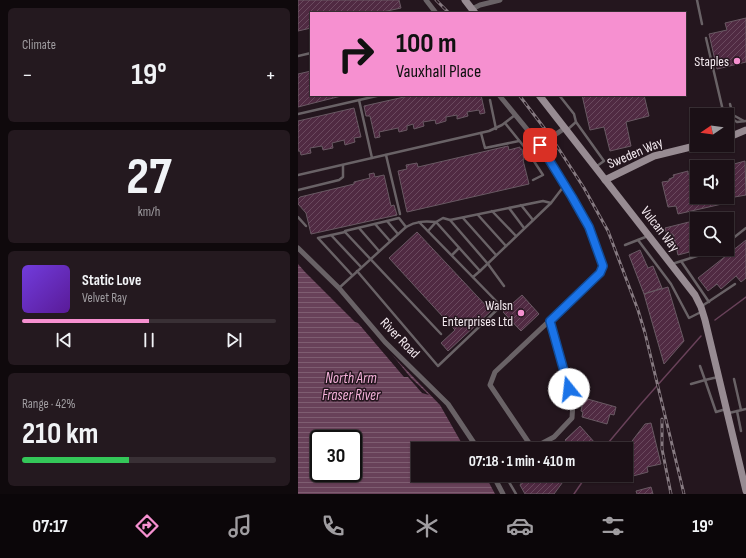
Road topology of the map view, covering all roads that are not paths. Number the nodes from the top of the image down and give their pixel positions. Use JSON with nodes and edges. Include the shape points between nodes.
{"nodes":[{"id":1,"x":426,"y":0,"type":"edge"},
{"id":2,"x":465,"y":0,"type":"edge"},
{"id":3,"x":500,"y":0,"type":"edge"},
{"id":4,"x":697,"y":0,"type":"edge"},
{"id":5,"x":473,"y":11,"type":"edge"},
{"id":6,"x":435,"y":12,"type":"edge"},
{"id":7,"x":702,"y":24,"type":"dead end"},
{"id":8,"x":706,"y":38,"type":"dead end"},
{"id":9,"x":310,"y":53,"type":"edge"},
{"id":10,"x":298,"y":56,"type":"edge"},
{"id":11,"x":377,"y":96,"type":"edge"},
{"id":12,"x":500,"y":96,"type":"edge"},
{"id":13,"x":540,"y":96,"type":"edge"},
{"id":14,"x":560,"y":96,"type":"edge"},
{"id":15,"x":359,"y":100,"type":"junction"},
{"id":16,"x":490,"y":100,"type":"dead end"},
{"id":17,"x":730,"y":104,"type":"dead end"},
{"id":18,"x":722,"y":108,"type":"edge"},
{"id":19,"x":298,"y":114,"type":"edge"},
{"id":20,"x":515,"y":115,"type":"junction"},
{"id":21,"x":745,"y":121,"type":"edge"},
{"id":22,"x":576,"y":122,"type":"junction"},
{"id":23,"x":505,"y":123,"type":"junction"},
{"id":24,"x":496,"y":129,"type":"junction"},
{"id":25,"x":566,"y":129,"type":"junction"},
{"id":26,"x":746,"y":130,"type":"edge"},
{"id":27,"x":481,"y":133,"type":"junction"},
{"id":28,"x":734,"y":135,"type":"edge"},
{"id":29,"x":519,"y":141,"type":"junction"},
{"id":30,"x":540,"y":145,"type":"junction"},
{"id":31,"x":690,"y":147,"type":"edge"},
{"id":32,"x":386,"y":155,"type":"junction"},
{"id":33,"x":372,"y":158,"type":"junction"},
{"id":34,"x":343,"y":165,"type":"junction"},
{"id":35,"x":596,"y":168,"type":"junction"},
{"id":36,"x":298,"y":175,"type":"edge"},
{"id":37,"x":533,"y":180,"type":"dead end"},
{"id":38,"x":605,"y":180,"type":"junction"},
{"id":39,"x":565,"y":185,"type":"junction"},
{"id":40,"x":298,"y":190,"type":"edge"},
{"id":41,"x":551,"y":203,"type":"junction"},
{"id":42,"x":521,"y":205,"type":"junction"},
{"id":43,"x":508,"y":208,"type":"junction"},
{"id":44,"x":492,"y":211,"type":"junction"},
{"id":45,"x":400,"y":214,"type":"dead end"},
{"id":46,"x":478,"y":214,"type":"junction"},
{"id":47,"x":463,"y":217,"type":"junction"},
{"id":48,"x":298,"y":218,"type":"edge"},
{"id":49,"x":450,"y":220,"type":"junction"},
{"id":50,"x":533,"y":220,"type":"junction"},
{"id":51,"x":387,"y":221,"type":"junction"},
{"id":52,"x":419,"y":222,"type":"junction"},
{"id":53,"x":436,"y":222,"type":"junction"},
{"id":54,"x":375,"y":224,"type":"junction"},
{"id":55,"x":306,"y":226,"type":"dead end"},
{"id":56,"x":406,"y":227,"type":"junction"},
{"id":57,"x":359,"y":228,"type":"junction"},
{"id":58,"x":524,"y":228,"type":"junction"},
{"id":59,"x":746,"y":228,"type":"edge"},
{"id":60,"x":428,"y":231,"type":"junction"},
{"id":61,"x":345,"y":232,"type":"junction"},
{"id":62,"x":398,"y":234,"type":"junction"},
{"id":63,"x":331,"y":235,"type":"junction"},
{"id":64,"x":649,"y":235,"type":"junction"},
{"id":65,"x":516,"y":236,"type":"junction"},
{"id":66,"x":734,"y":237,"type":"edge"},
{"id":67,"x":638,"y":240,"type":"junction"},
{"id":68,"x":390,"y":241,"type":"junction"},
{"id":69,"x":625,"y":245,"type":"dead end"},
{"id":70,"x":506,"y":246,"type":"junction"},
{"id":71,"x":298,"y":248,"type":"edge"},
{"id":72,"x":459,"y":248,"type":"junction"},
{"id":73,"x":379,"y":251,"type":"junction"},
{"id":74,"x":452,"y":255,"type":"junction"},
{"id":75,"x":496,"y":255,"type":"junction"},
{"id":76,"x":697,"y":256,"type":"edge"},
{"id":77,"x":370,"y":258,"type":"junction"},
{"id":78,"x":681,"y":261,"type":"junction"},
{"id":79,"x":488,"y":264,"type":"junction"},
{"id":80,"x":671,"y":264,"type":"junction"},
{"id":81,"x":361,"y":267,"type":"junction"},
{"id":82,"x":357,"y":271,"type":"junction"},
{"id":83,"x":480,"y":271,"type":"junction"},
{"id":84,"x":352,"y":275,"type":"junction"},
{"id":85,"x":473,"y":277,"type":"junction"},
{"id":86,"x":735,"y":284,"type":"dead end"},
{"id":87,"x":504,"y":286,"type":"dead end"},
{"id":88,"x":339,"y":288,"type":"junction"},
{"id":89,"x":709,"y":302,"type":"junction"},
{"id":90,"x":702,"y":309,"type":"junction"},
{"id":91,"x":550,"y":321,"type":"junction"},
{"id":92,"x":442,"y":334,"type":"dead end"},
{"id":93,"x":700,"y":366,"type":"dead end"},
{"id":94,"x":719,"y":377,"type":"junction"},
{"id":95,"x":734,"y":379,"type":"dead end"},
{"id":96,"x":705,"y":380,"type":"junction"},
{"id":97,"x":691,"y":384,"type":"dead end"},
{"id":98,"x":746,"y":409,"type":"edge"},
{"id":99,"x":741,"y":410,"type":"junction"},
{"id":100,"x":727,"y":411,"type":"junction"},
{"id":101,"x":737,"y":411,"type":"junction"},
{"id":102,"x":741,"y":431,"type":"dead end"},
{"id":103,"x":473,"y":442,"type":"edge"},
{"id":104,"x":529,"y":442,"type":"edge"},
{"id":105,"x":545,"y":442,"type":"edge"},
{"id":106,"x":743,"y":466,"type":"edge"},
{"id":107,"x":497,"y":482,"type":"edge"},
{"id":108,"x":509,"y":482,"type":"edge"},
{"id":109,"x":746,"y":491,"type":"edge"},
{"id":110,"x":503,"y":494,"type":"edge"},
{"id":111,"x":516,"y":494,"type":"edge"}],
"edges":[{"from":1,"to":6,"type":"street"},
{"from":2,"to":5,"type":"street"},
{"from":3,"to":5,"type":"street","via":[[480,4]]},
{"from":4,"to":7,"type":"lane"},
{"from":8,"to":18,"type":"lane"},
{"from":9,"to":10,"type":"lane"},
{"from":11,"to":15,"type":"lane"},
{"from":12,"to":20,"type":"street"},
{"from":13,"to":25,"type":"street","name":"Vulcan Way"},
{"from":14,"to":22,"type":"lane","via":[[574,114]]},
{"from":15,"to":19,"type":"lane"},
{"from":15,"to":33,"type":"lane"},
{"from":16,"to":24,"type":"lane"},
{"from":17,"to":21,"type":"lane","via":[[736,122]]},
{"from":20,"to":23,"type":"lane"},
{"from":20,"to":30,"type":"street"},
{"from":22,"to":25,"type":"lane"},
{"from":22,"to":35,"type":"lane","via":[[604,161]]},
{"from":23,"to":24,"type":"lane"},
{"from":23,"to":29,"type":"lane"},
{"from":24,"to":27,"type":"lane"},
{"from":25,"to":30,"type":"street"},
{"from":25,"to":35,"type":"street","name":"Vulcan Way"},
{"from":26,"to":28,"type":"street"},
{"from":27,"to":29,"type":"lane","via":[[485,148]]},
{"from":27,"to":32,"type":"lane"},
{"from":29,"to":37,"type":"lane","via":[[543,174]]},
{"from":30,"to":39,"type":"street"},
{"from":31,"to":38,"type":"street","name":"Sweden Way","via":[[654,156]]},
{"from":32,"to":33,"type":"lane"},
{"from":32,"to":45,"type":"lane"},
{"from":33,"to":34,"type":"lane"},
{"from":34,"to":36,"type":"lane"},
{"from":34,"to":40,"type":"lane","via":[[343,177],[339,180]]},
{"from":35,"to":38,"type":"street","name":"Vulcan Way"},
{"from":38,"to":64,"type":"street","name":"Vulcan Way"},
{"from":39,"to":41,"type":"lane"},
{"from":39,"to":91,"type":"street","via":[[589,227],[603,266],[600,273]]},
{"from":41,"to":42,"type":"lane","via":[[544,201]]},
{"from":41,"to":50,"type":"lane"},
{"from":42,"to":43,"type":"lane"},
{"from":42,"to":50,"type":"lane"},
{"from":43,"to":44,"type":"lane"},
{"from":43,"to":58,"type":"lane"},
{"from":44,"to":46,"type":"lane"},
{"from":44,"to":65,"type":"lane"},
{"from":46,"to":47,"type":"lane"},
{"from":46,"to":70,"type":"lane"},
{"from":47,"to":49,"type":"lane"},
{"from":47,"to":75,"type":"lane"},
{"from":48,"to":55,"type":"lane"},
{"from":49,"to":53,"type":"lane","via":[[443,218]]},
{"from":49,"to":79,"type":"lane"},
{"from":50,"to":58,"type":"lane"},
{"from":51,"to":54,"type":"lane"},
{"from":51,"to":56,"type":"lane","via":[[399,218]]},
{"from":51,"to":62,"type":"lane"},
{"from":52,"to":53,"type":"lane"},
{"from":52,"to":56,"type":"lane"},
{"from":52,"to":60,"type":"lane"},
{"from":53,"to":60,"type":"lane"},
{"from":53,"to":72,"type":"lane"},
{"from":54,"to":57,"type":"lane"},
{"from":54,"to":68,"type":"lane"},
{"from":56,"to":62,"type":"lane"},
{"from":57,"to":61,"type":"lane"},
{"from":57,"to":73,"type":"lane"},
{"from":58,"to":65,"type":"lane"},
{"from":59,"to":66,"type":"lane"},
{"from":60,"to":74,"type":"lane"},
{"from":61,"to":63,"type":"lane"},
{"from":61,"to":77,"type":"lane"},
{"from":62,"to":68,"type":"lane"},
{"from":63,"to":81,"type":"lane"},
{"from":63,"to":84,"type":"lane","via":[[318,238]]},
{"from":64,"to":67,"type":"lane"},
{"from":64,"to":80,"type":"street","name":"Vulcan Way"},
{"from":65,"to":70,"type":"lane"},
{"from":67,"to":69,"type":"lane"},
{"from":67,"to":90,"type":"lane","via":[[671,284],[689,318]]},
{"from":68,"to":73,"type":"lane"},
{"from":70,"to":75,"type":"lane"},
{"from":71,"to":88,"type":"street","name":"River Road"},
{"from":72,"to":74,"type":"lane"},
{"from":72,"to":83,"type":"lane"},
{"from":73,"to":77,"type":"lane"},
{"from":74,"to":85,"type":"lane"},
{"from":75,"to":79,"type":"lane"},
{"from":76,"to":78,"type":"lane"},
{"from":77,"to":81,"type":"lane"},
{"from":77,"to":92,"type":"lane"},
{"from":78,"to":80,"type":"lane"},
{"from":78,"to":89,"type":"lane"},
{"from":79,"to":83,"type":"lane"},
{"from":79,"to":87,"type":"lane"},
{"from":80,"to":90,"type":"street","name":"Vulcan Way","via":[[688,285]]},
{"from":81,"to":82,"type":"lane"},
{"from":82,"to":84,"type":"lane"},
{"from":82,"to":85,"type":"lane","via":[[438,366],[501,306]]},
{"from":83,"to":85,"type":"lane"},
{"from":84,"to":88,"type":"lane"},
{"from":86,"to":89,"type":"lane"},
{"from":88,"to":103,"type":"street","name":"River Road","via":[[385,342],[448,404]]},
{"from":89,"to":90,"type":"lane"},
{"from":90,"to":94,"type":"street","name":"Vulcan Way"},
{"from":91,"to":104,"type":"street","via":[[495,372],[490,384]]},
{"from":91,"to":105,"type":"street","via":[[573,403],[572,418],[554,437]]},
{"from":93,"to":96,"type":"lane"},
{"from":94,"to":96,"type":"lane"},
{"from":94,"to":100,"type":"street","name":"Vulcan Way"},
{"from":95,"to":99,"type":"lane"},
{"from":96,"to":97,"type":"lane"},
{"from":96,"to":100,"type":"lane","via":[[716,412]]},
{"from":98,"to":99,"type":"lane"},
{"from":99,"to":101,"type":"lane"},
{"from":100,"to":101,"type":"lane"},
{"from":100,"to":106,"type":"street","name":"Vulcan Way"},
{"from":101,"to":102,"type":"lane"},
{"from":106,"to":109,"type":"street","name":"Vulcan Way"},
{"from":107,"to":110,"type":"street"},
{"from":108,"to":111,"type":"lane"}]}
